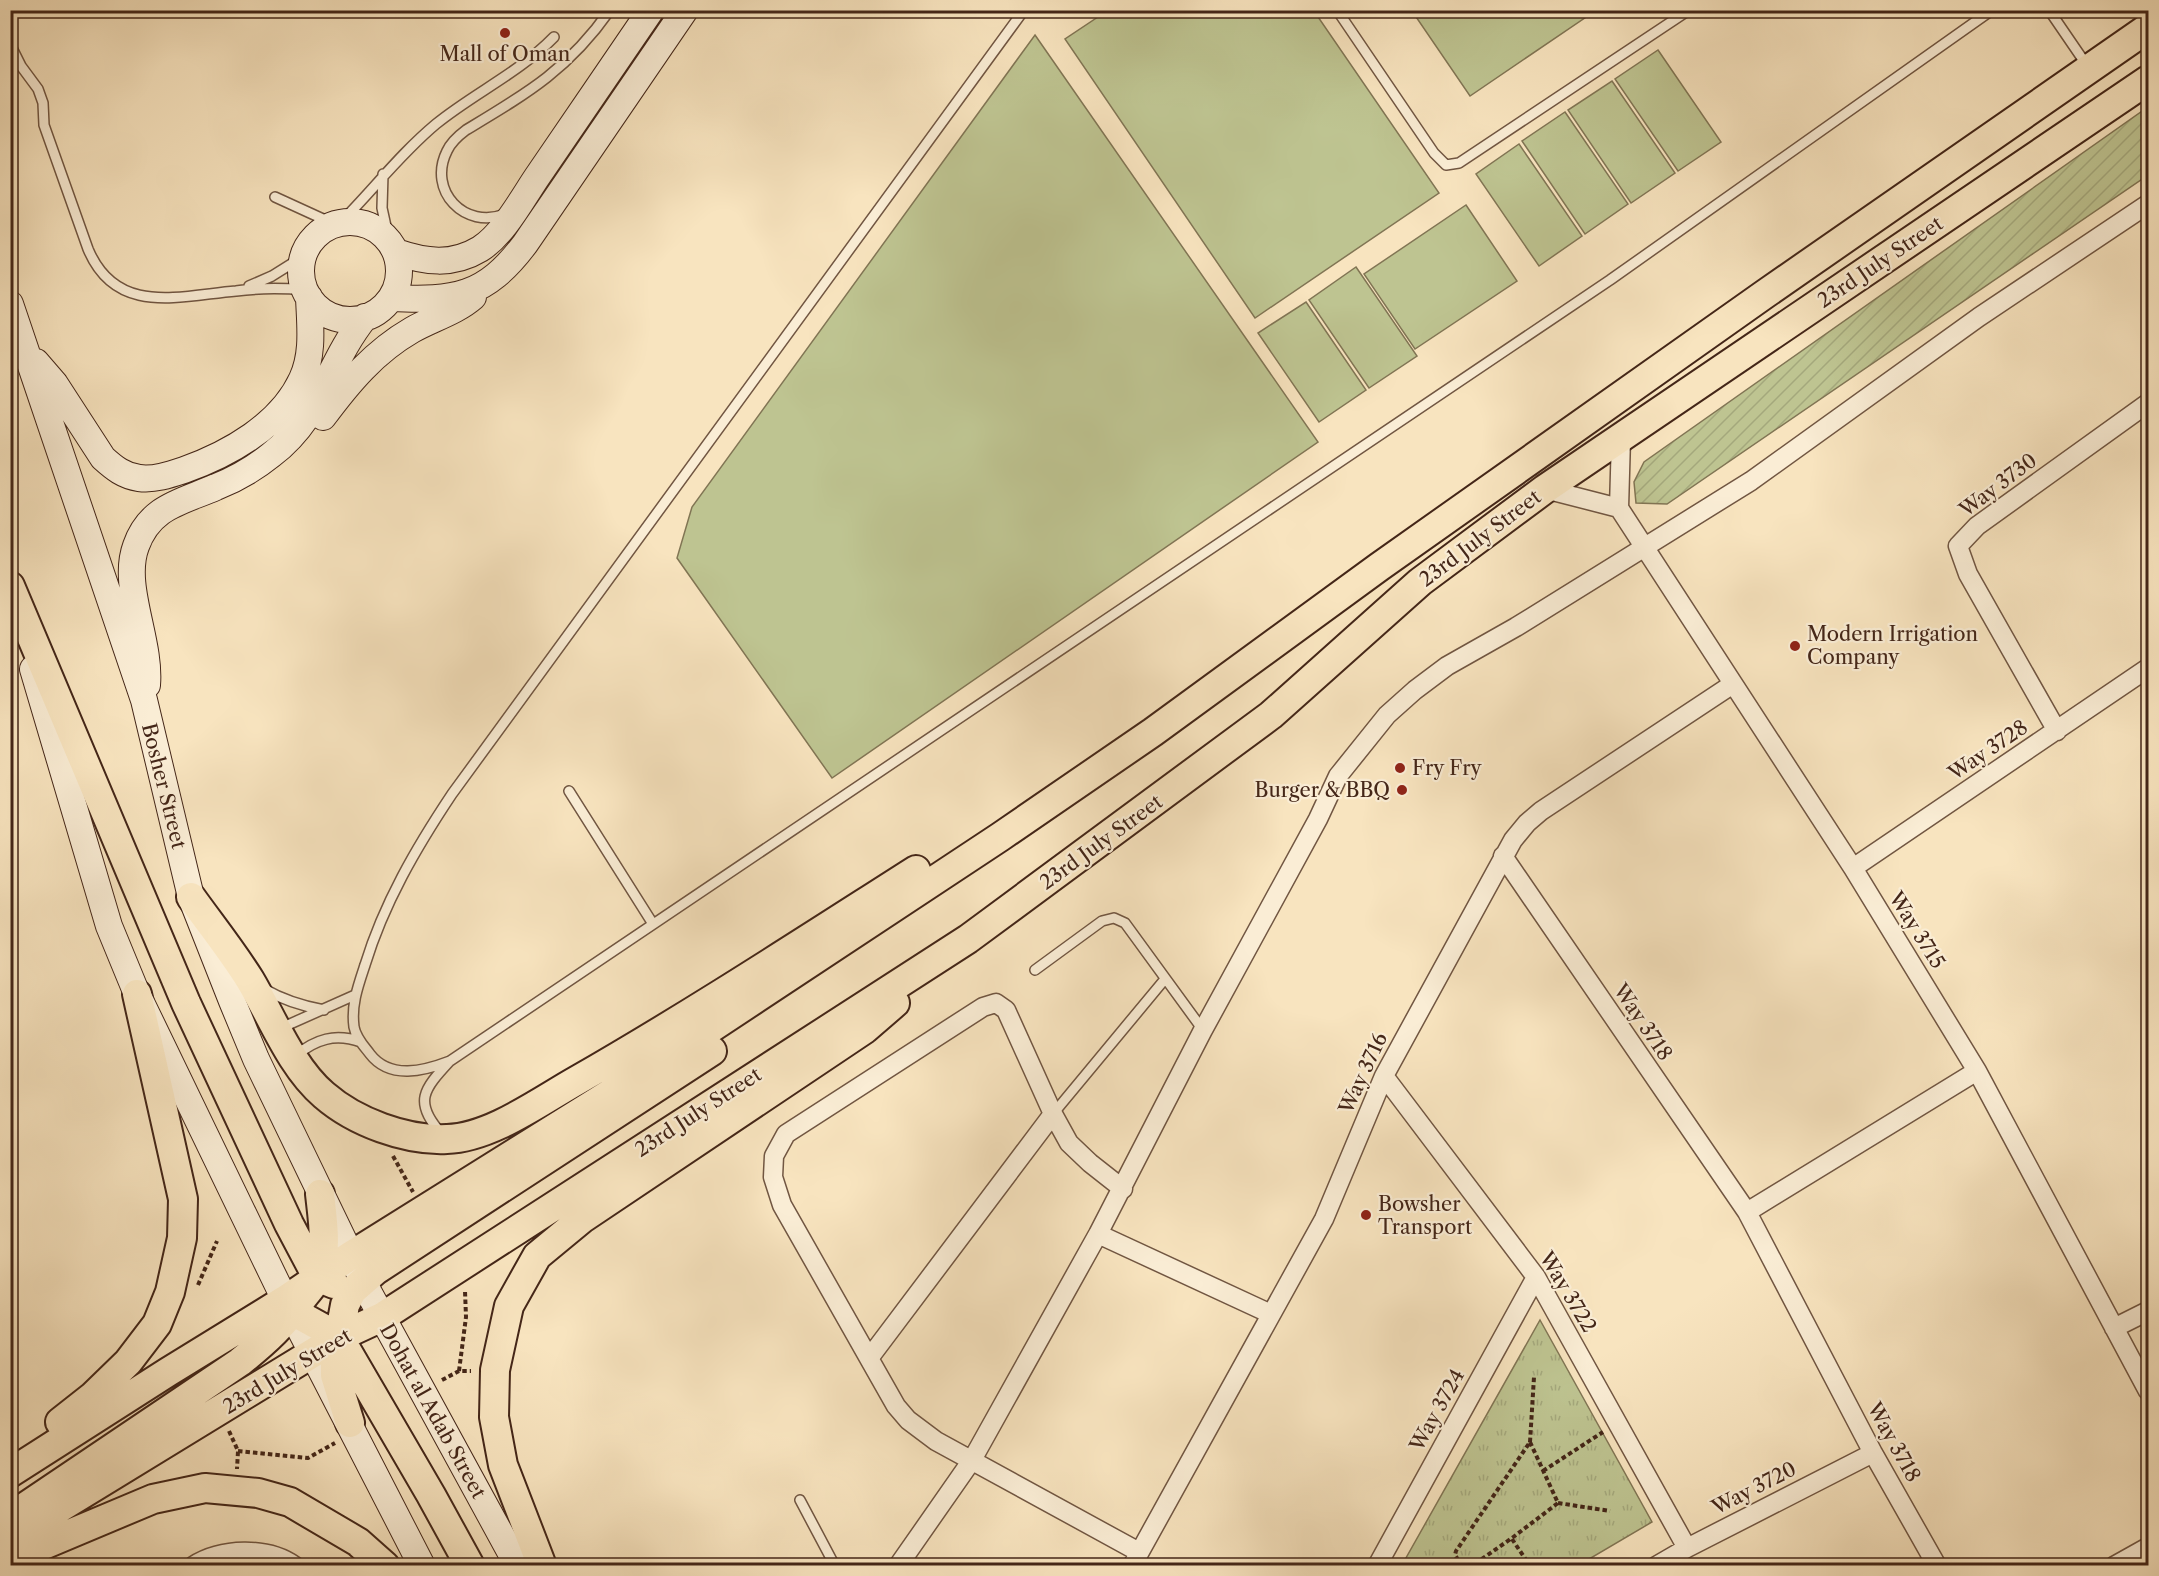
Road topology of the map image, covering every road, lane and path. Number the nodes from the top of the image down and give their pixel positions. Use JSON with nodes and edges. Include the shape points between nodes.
{"nodes":[{"id":1,"x":610,"y":10,"type":"edge"},
{"id":2,"x":651,"y":10,"type":"edge"},
{"id":3,"x":686,"y":10,"type":"edge"},
{"id":4,"x":1024,"y":10,"type":"edge"},
{"id":5,"x":1337,"y":10,"type":"edge"},
{"id":6,"x":1992,"y":10,"type":"edge"},
{"id":7,"x":2049,"y":10,"type":"edge"},
{"id":8,"x":1686,"y":11,"type":"edge"},
{"id":9,"x":2148,"y":28,"type":"edge"},
{"id":10,"x":554,"y":37,"type":"dead end"},
{"id":11,"x":10,"y":44,"type":"edge"},
{"id":12,"x":2089,"y":69,"type":"junction"},
{"id":13,"x":2148,"y":80,"type":"edge"},
{"id":14,"x":383,"y":174,"type":"junction"},
{"id":15,"x":275,"y":197,"type":"dead end"},
{"id":16,"x":2148,"y":204,"type":"edge"},
{"id":17,"x":515,"y":208,"type":"junction"},
{"id":18,"x":337,"y":224,"type":"junction"},
{"id":19,"x":393,"y":246,"type":"junction"},
{"id":20,"x":304,"y":256,"type":"junction"},
{"id":21,"x":483,"y":286,"type":"junction"},
{"id":22,"x":238,"y":290,"type":"junction"},
{"id":23,"x":307,"y":294,"type":"junction"},
{"id":24,"x":391,"y":298,"type":"junction"},
{"id":25,"x":10,"y":304,"type":"edge"},
{"id":26,"x":365,"y":317,"type":"junction"},
{"id":27,"x":25,"y":350,"type":"junction"},
{"id":28,"x":2148,"y":403,"type":"edge"},
{"id":29,"x":1621,"y":438,"type":"junction"},
{"id":30,"x":256,"y":465,"type":"junction"},
{"id":31,"x":1545,"y":489,"type":"junction"},
{"id":32,"x":1619,"y":508,"type":"junction"},
{"id":33,"x":1644,"y":547,"type":"junction"},
{"id":34,"x":10,"y":586,"type":"edge"},
{"id":35,"x":10,"y":591,"type":"edge"},
{"id":36,"x":2148,"y":668,"type":"edge"},
{"id":37,"x":1733,"y":684,"type":"junction"},
{"id":38,"x":144,"y":700,"type":"junction"},
{"id":39,"x":2057,"y":731,"type":"junction"},
{"id":40,"x":1153,"y":732,"type":"junction"},
{"id":41,"x":569,"y":791,"type":"dead end"},
{"id":42,"x":1503,"y":856,"type":"junction"},
{"id":43,"x":1853,"y":868,"type":"junction"},
{"id":44,"x":191,"y":897,"type":"junction"},
{"id":45,"x":653,"y":924,"type":"junction"},
{"id":46,"x":968,"y":939,"type":"junction"},
{"id":47,"x":1035,"y":970,"type":"dead end"},
{"id":48,"x":247,"y":976,"type":"junction"},
{"id":49,"x":1165,"y":979,"type":"junction"},
{"id":50,"x":137,"y":994,"type":"junction"},
{"id":51,"x":355,"y":995,"type":"junction"},
{"id":52,"x":324,"y":1010,"type":"junction"},
{"id":53,"x":278,"y":1029,"type":"junction"},
{"id":54,"x":1203,"y":1030,"type":"junction"},
{"id":55,"x":361,"y":1042,"type":"junction"},
{"id":56,"x":293,"y":1057,"type":"junction"},
{"id":57,"x":450,"y":1061,"type":"junction"},
{"id":58,"x":1977,"y":1071,"type":"junction"},
{"id":59,"x":1384,"y":1076,"type":"junction"},
{"id":60,"x":1053,"y":1114,"type":"junction"},
{"id":61,"x":447,"y":1139,"type":"junction"},
{"id":62,"x":1123,"y":1189,"type":"junction"},
{"id":63,"x":320,"y":1194,"type":"junction"},
{"id":64,"x":1747,"y":1212,"type":"junction"},
{"id":65,"x":1098,"y":1234,"type":"junction"},
{"id":66,"x":350,"y":1256,"type":"junction"},
{"id":67,"x":317,"y":1277,"type":"junction"},
{"id":68,"x":1536,"y":1277,"type":"junction"},
{"id":69,"x":366,"y":1295,"type":"junction"},
{"id":70,"x":289,"y":1307,"type":"junction"},
{"id":71,"x":2148,"y":1311,"type":"edge"},
{"id":72,"x":1271,"y":1314,"type":"junction"},
{"id":73,"x":2114,"y":1328,"type":"junction"},
{"id":74,"x":339,"y":1337,"type":"junction"},
{"id":75,"x":315,"y":1353,"type":"junction"},
{"id":76,"x":870,"y":1357,"type":"junction"},
{"id":77,"x":1534,"y":1377,"type":"dead end"},
{"id":78,"x":2148,"y":1392,"type":"edge"},
{"id":79,"x":350,"y":1423,"type":"junction"},
{"id":80,"x":1607,"y":1429,"type":"dead end"},
{"id":81,"x":1530,"y":1442,"type":"junction"},
{"id":82,"x":1873,"y":1453,"type":"junction"},
{"id":83,"x":10,"y":1460,"type":"edge"},
{"id":84,"x":972,"y":1460,"type":"junction"},
{"id":85,"x":1543,"y":1471,"type":"junction"},
{"id":86,"x":10,"y":1473,"type":"edge"},
{"id":87,"x":800,"y":1500,"type":"dead end"},
{"id":88,"x":1558,"y":1503,"type":"junction"},
{"id":89,"x":1610,"y":1511,"type":"dead end"},
{"id":90,"x":10,"y":1516,"type":"edge"},
{"id":91,"x":1512,"y":1538,"type":"junction"},
{"id":92,"x":10,"y":1541,"type":"edge"},
{"id":93,"x":2148,"y":1547,"type":"edge"},
{"id":94,"x":1687,"y":1548,"type":"junction"},
{"id":95,"x":10,"y":1559,"type":"edge"},
{"id":96,"x":1136,"y":1559,"type":"edge"},
{"id":97,"x":193,"y":1566,"type":"edge"},
{"id":98,"x":295,"y":1566,"type":"edge"},
{"id":99,"x":385,"y":1566,"type":"edge"},
{"id":100,"x":422,"y":1566,"type":"edge"},
{"id":101,"x":470,"y":1566,"type":"edge"},
{"id":102,"x":518,"y":1566,"type":"edge"},
{"id":103,"x":542,"y":1566,"type":"edge"},
{"id":104,"x":835,"y":1566,"type":"edge"},
{"id":105,"x":898,"y":1566,"type":"edge"},
{"id":106,"x":1377,"y":1566,"type":"edge"},
{"id":107,"x":1530,"y":1566,"type":"edge"},
{"id":108,"x":1656,"y":1566,"type":"edge"},
{"id":109,"x":1937,"y":1566,"type":"edge"},
{"id":110,"x":2114,"y":1566,"type":"edge"}],
"edges":[{"from":1,"to":17,"type":"lane","via":[[582,46],[546,79],[466,130],[447,151],[442,178],[452,204],[476,218],[496,217]]},
{"from":2,"to":17,"type":"main road"},
{"from":3,"to":21,"type":"main road","via":[[516,256]]},
{"from":4,"to":51,"type":"lane","via":[[452,794],[393,894]]},
{"from":5,"to":8,"type":"lane","via":[[1446,165],[1459,163]]},
{"from":6,"to":45,"type":"lane","via":[[1610,280]]},
{"from":7,"to":12,"type":"lane"},
{"from":9,"to":12,"type":"main road","name":"23rd July Street"},
{"from":10,"to":14,"type":"lane","via":[[528,62],[438,123]]},
{"from":11,"to":22,"type":"lane","via":[[38,89],[44,125],[88,249],[100,270],[118,287],[142,297]]},
{"from":12,"to":40,"type":"main road","name":"23rd July Street","via":[[1379,567]]},
{"from":13,"to":29,"type":"main road","name":"23rd July Street"},
{"from":14,"to":18,"type":"lane"},
{"from":14,"to":19,"type":"lane","via":[[382,208]]},
{"from":15,"to":18,"type":"lane"},
{"from":16,"to":33,"type":"street","via":[[1979,317],[1751,481]]},
{"from":17,"to":19,"type":"main road","via":[[491,240],[458,259],[421,260]]},
{"from":18,"to":19,"type":"main road","via":[[351,222],[372,227]]},
{"from":18,"to":20,"type":"main road","via":[[315,237]]},
{"from":19,"to":24,"type":"main road","via":[[399,276]]},
{"from":20,"to":22,"type":"lane","via":[[272,276]]},
{"from":20,"to":23,"type":"main road","via":[[301,267]]},
{"from":21,"to":24,"type":"main road","via":[[459,295]]},
{"from":21,"to":30,"type":"main road","via":[[470,300],[414,329],[376,355],[306,436]]},
{"from":22,"to":23,"type":"lane"},
{"from":23,"to":26,"type":"main road","via":[[317,307],[339,319]]},
{"from":23,"to":27,"type":"main road","via":[[309,358],[301,381],[286,402],[253,434],[228,451],[153,478],[125,474],[103,458],[54,384]]},
{"from":24,"to":26,"type":"main road","via":[[380,310]]},
{"from":25,"to":27,"type":"main road","name":"Bosher Street"},
{"from":26,"to":30,"type":"main road","via":[[345,345],[308,417],[284,444]]},
{"from":27,"to":38,"type":"main road","name":"Bosher Street"},
{"from":28,"to":39,"type":"street","name":"Way 3730","via":[[1977,526],[1958,546],[1968,574]]},
{"from":29,"to":31,"type":"main road","name":"23rd July Street"},
{"from":29,"to":32,"type":"street"},
{"from":30,"to":38,"type":"main road","via":[[218,486],[171,504],[141,533],[131,574],[147,663]]},
{"from":31,"to":32,"type":"street"},
{"from":31,"to":46,"type":"main road","name":"23rd July Street","via":[[1420,582],[1271,715]]},
{"from":32,"to":33,"type":"street","name":"Way 3715"},
{"from":33,"to":37,"type":"street","name":"Way 3715"},
{"from":33,"to":54,"type":"street","via":[[1447,666],[1387,715],[1338,776]]},
{"from":34,"to":67,"type":"main road","via":[[186,1003]]},
{"from":35,"to":50,"type":"main road","via":[[109,926]]},
{"from":36,"to":39,"type":"street","name":"Way 3728"},
{"from":37,"to":42,"type":"street","name":"Way 3716","via":[[1541,811],[1527,822]]},
{"from":37,"to":43,"type":"street","name":"Way 3715"},
{"from":38,"to":44,"type":"main road","name":"Bosher Street"},
{"from":39,"to":43,"type":"street","name":"Way 3728"},
{"from":40,"to":61,"type":"main road","via":[[942,854],[639,1045],[514,1116],[477,1134]]},
{"from":40,"to":66,"type":"main road","name":"23rd July Street","via":[[673,1054]]},
{"from":40,"to":69,"type":"main road","via":[[959,881],[806,989],[376,1270]]},
{"from":41,"to":45,"type":"lane"},
{"from":42,"to":59,"type":"street","name":"Way 3716"},
{"from":42,"to":64,"type":"street","name":"Way 3718"},
{"from":43,"to":58,"type":"street","name":"Way 3715"},
{"from":44,"to":48,"type":"main road"},
{"from":44,"to":63,"type":"main road","name":"Bosher Street","via":[[256,1059]]},
{"from":45,"to":57,"type":"lane"},
{"from":46,"to":69,"type":"main road","name":"23rd July Street","via":[[447,1273]]},
{"from":46,"to":103,"type":"main road","via":[[865,1029],[583,1218],[537,1256],[509,1306],[495,1370],[494,1417],[503,1465]]},
{"from":47,"to":49,"type":"lane","via":[[1102,921],[1114,918],[1125,923]]},
{"from":48,"to":52,"type":"lane","via":[[282,999]]},
{"from":48,"to":53,"type":"main road"},
{"from":49,"to":54,"type":"lane"},
{"from":49,"to":60,"type":"lane"},
{"from":50,"to":70,"type":"main road"},
{"from":50,"to":83,"type":"main road","via":[[183,1199],[182,1238],[170,1292],[157,1324],[128,1362],[93,1396]]},
{"from":51,"to":52,"type":"lane"},
{"from":51,"to":55,"type":"lane","via":[[355,1030]]},
{"from":52,"to":53,"type":"lane"},
{"from":53,"to":56,"type":"main road"},
{"from":54,"to":62,"type":"street"},
{"from":55,"to":56,"type":"lane","via":[[325,1038]]},
{"from":55,"to":57,"type":"lane","via":[[375,1061],[393,1070],[412,1072]]},
{"from":56,"to":61,"type":"main road","via":[[305,1077],[352,1115],[398,1134]]},
{"from":57,"to":61,"type":"lane","via":[[432,1081],[424,1105],[428,1118]]},
{"from":58,"to":64,"type":"street"},
{"from":58,"to":73,"type":"street","name":"Way 3715"},
{"from":59,"to":68,"type":"street","name":"Way 3722"},
{"from":59,"to":72,"type":"street","name":"Way 3716","via":[[1324,1219]]},
{"from":60,"to":62,"type":"street","via":[[1070,1143]]},
{"from":60,"to":76,"type":"street"},
{"from":60,"to":76,"type":"street","via":[[1006,1010],[996,1003],[983,1007],[786,1134],[774,1156],[773,1177],[782,1205]]},
{"from":62,"to":65,"type":"street"},
{"from":63,"to":66,"type":"main road","name":"Bosher Street"},
{"from":63,"to":67,"type":"main road","via":[[324,1229]]},
{"from":64,"to":82,"type":"street","name":"Way 3718"},
{"from":65,"to":72,"type":"street"},
{"from":65,"to":84,"type":"street"},
{"from":66,"to":67,"type":"main road","name":"23rd July Street"},
{"from":66,"to":69,"type":"main road","name":"Dohat al Adab Street"},
{"from":67,"to":69,"type":"main road"},
{"from":67,"to":70,"type":"main road","name":"23rd July Street"},
{"from":68,"to":94,"type":"street","name":"Way 3722"},
{"from":68,"to":106,"type":"street","name":"Way 3724"},
{"from":69,"to":74,"type":"main road","name":"23rd July Street"},
{"from":69,"to":74,"type":"main road","via":[[345,1305]]},
{"from":69,"to":102,"type":"main road","name":"Dohat al Adab Street"},
{"from":70,"to":74,"type":"main road"},
{"from":70,"to":75,"type":"main road"},
{"from":70,"to":86,"type":"main road","via":[[251,1321]]},
{"from":70,"to":90,"type":"main road","name":"23rd July Street","via":[[270,1338],[240,1362]]},
{"from":71,"to":73,"type":"street"},
{"from":72,"to":96,"type":"street","name":"Way 3716"},
{"from":73,"to":78,"type":"street","name":"Way 3715"},
{"from":74,"to":75,"type":"main road","name":"23rd July Street"},
{"from":74,"to":79,"type":"main road","via":[[335,1375]]},
{"from":74,"to":101,"type":"main road"},
{"from":75,"to":79,"type":"main road"},
{"from":75,"to":92,"type":"main road","name":"23rd July Street"},
{"from":76,"to":84,"type":"street","via":[[896,1406],[908,1420]]},
{"from":77,"to":81,"type":"path"},
{"from":79,"to":100,"type":"main road"},
{"from":80,"to":85,"type":"path"},
{"from":81,"to":85,"type":"path"},
{"from":81,"to":91,"type":"path","via":[[1455,1555],[1459,1561],[1471,1564]]},
{"from":82,"to":94,"type":"street","name":"Way 3720"},
{"from":82,"to":109,"type":"street","name":"Way 3718"},
{"from":84,"to":96,"type":"street"},
{"from":84,"to":105,"type":"street"},
{"from":85,"to":88,"type":"path"},
{"from":87,"to":104,"type":"lane"},
{"from":88,"to":89,"type":"path"},
{"from":88,"to":91,"type":"path"},
{"from":91,"to":107,"type":"path"},
{"from":93,"to":110,"type":"street"},
{"from":94,"to":108,"type":"street","name":"Way 3720"},
{"from":95,"to":99,"type":"main road","via":[[153,1499],[205,1488],[258,1493],[291,1502],[358,1542]]},
{"from":97,"to":98,"type":"street","via":[[231,1552],[262,1553]]}]}
